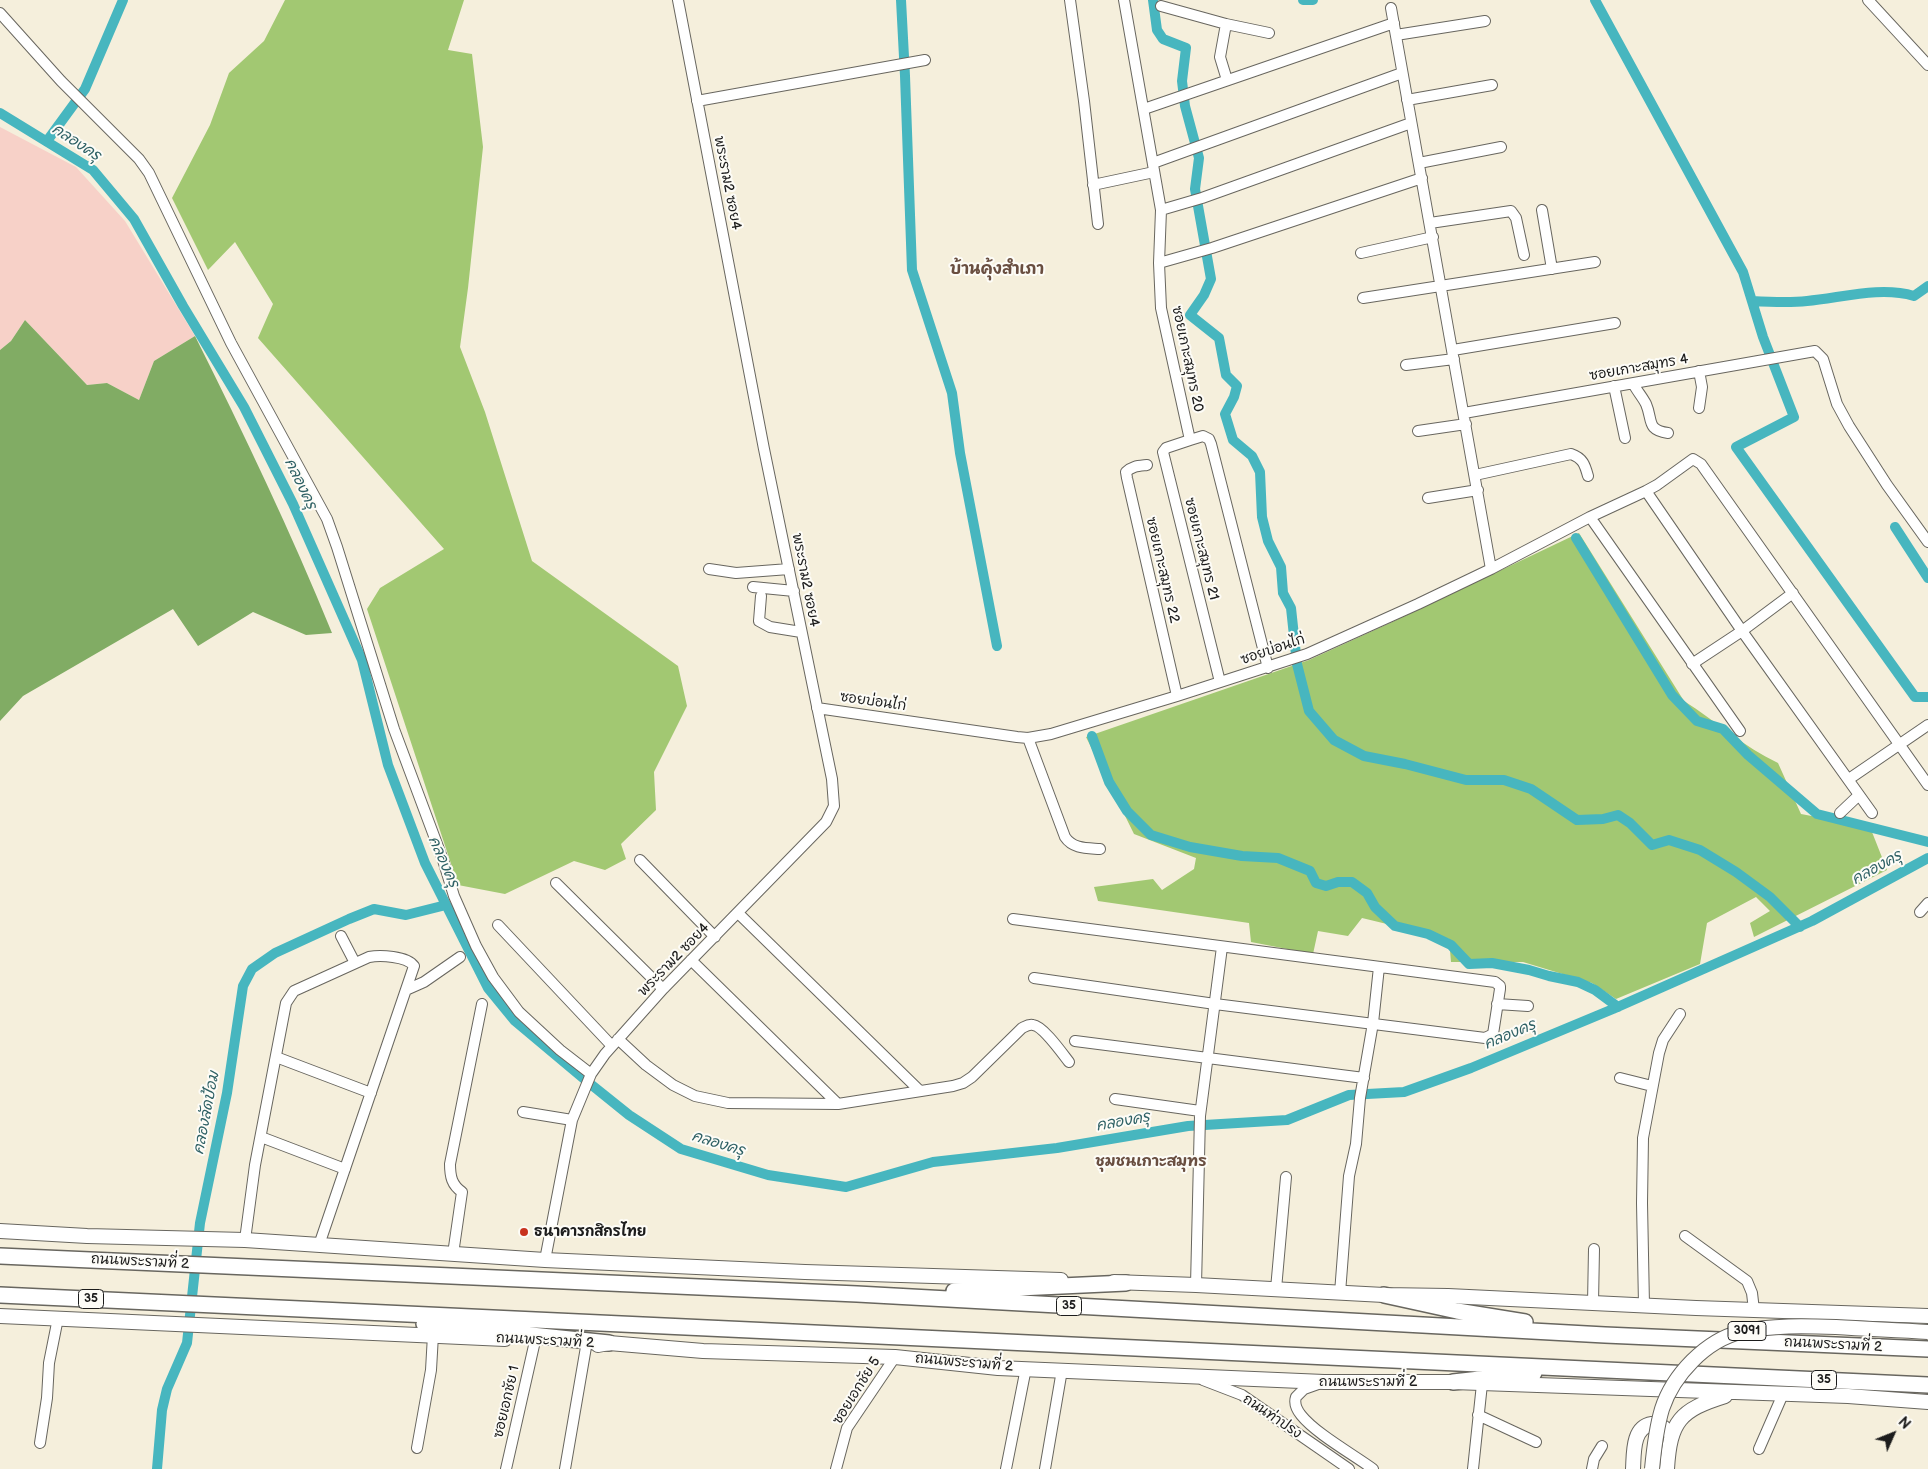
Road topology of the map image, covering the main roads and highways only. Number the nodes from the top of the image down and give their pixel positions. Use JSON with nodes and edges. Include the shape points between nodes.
{"nodes":[{"id":1,"x":0,"y":1231,"type":"edge"},
{"id":2,"x":0,"y":1256,"type":"edge"},
{"id":3,"x":1126,"y":1283,"type":"junction"},
{"id":4,"x":857,"y":1294,"type":"junction"},
{"id":5,"x":0,"y":1295,"type":"edge"},
{"id":6,"x":1384,"y":1295,"type":"junction"},
{"id":7,"x":218,"y":1305,"type":"junction"},
{"id":8,"x":0,"y":1316,"type":"edge"},
{"id":9,"x":1928,"y":1316,"type":"edge"},
{"id":10,"x":1928,"y":1332,"type":"edge"},
{"id":11,"x":1605,"y":1335,"type":"junction"},
{"id":12,"x":609,"y":1343,"type":"junction"},
{"id":13,"x":1928,"y":1350,"type":"edge"},
{"id":14,"x":1583,"y":1368,"type":"junction"},
{"id":15,"x":1453,"y":1382,"type":"junction"},
{"id":16,"x":1928,"y":1385,"type":"edge"},
{"id":17,"x":1737,"y":1392,"type":"junction"},
{"id":18,"x":1928,"y":1402,"type":"edge"},
{"id":19,"x":1668,"y":1446,"type":"junction"},
{"id":20,"x":1633,"y":1469,"type":"edge"},
{"id":21,"x":1652,"y":1469,"type":"edge"},
{"id":22,"x":1667,"y":1469,"type":"edge"}],
"edges":[{"from":1,"to":3,"type":"main road","name":"ถนนพระรามที่ 2","number":"35","via":[[245,1240],[545,1260]]},
{"from":2,"to":4,"type":"highway","name":"ถนนพระรามที่ 2","number":"35"},
{"from":3,"to":4,"type":"highway"},
{"from":3,"to":6,"type":"main road","name":"ถนนพระรามที่ 2","number":"35"},
{"from":4,"to":11,"type":"highway","name":"ถนนพระรามที่ 2","number":"35"},
{"from":5,"to":7,"type":"highway","name":"ถนนพระรามที่ 2","number":"35"},
{"from":6,"to":9,"type":"main road","name":"ถนนพระรามที่ 2","number":"35"},
{"from":6,"to":11,"type":"highway","via":[[1457,1311]]},
{"from":7,"to":12,"type":"highway"},
{"from":7,"to":14,"type":"highway","name":"ถนนพระรามที่ 2","number":"35"},
{"from":8,"to":12,"type":"main road","name":"ถนนพระรามที่ 2","number":"35","via":[[432,1335],[586,1346]]},
{"from":10,"to":21,"type":"main road","number":"3091","bridge":true,"via":[[1804,1326],[1740,1332],[1717,1342],[1688,1365],[1662,1407],[1654,1440]]},
{"from":11,"to":13,"type":"highway","name":"ถนนพระรามที่ 2","number":"35"},
{"from":12,"to":15,"type":"main road","name":"ถนนพระรามที่ 2","number":"35","via":[[703,1351],[895,1356],[998,1368],[1324,1382]]},
{"from":14,"to":15,"type":"highway"},
{"from":14,"to":16,"type":"highway","name":"ถนนพระรามที่ 2","number":"35"},
{"from":15,"to":17,"type":"main road","name":"ถนนพระรามที่ 2","number":"35"},
{"from":17,"to":18,"type":"main road","name":"ถนนพระรามที่ 2","number":"35"},
{"from":17,"to":19,"type":"main road","via":[[1689,1410],[1676,1425]]},
{"from":19,"to":20,"type":"main road","via":[[1663,1426],[1648,1425],[1636,1438]]},
{"from":19,"to":22,"type":"main road"}]}
